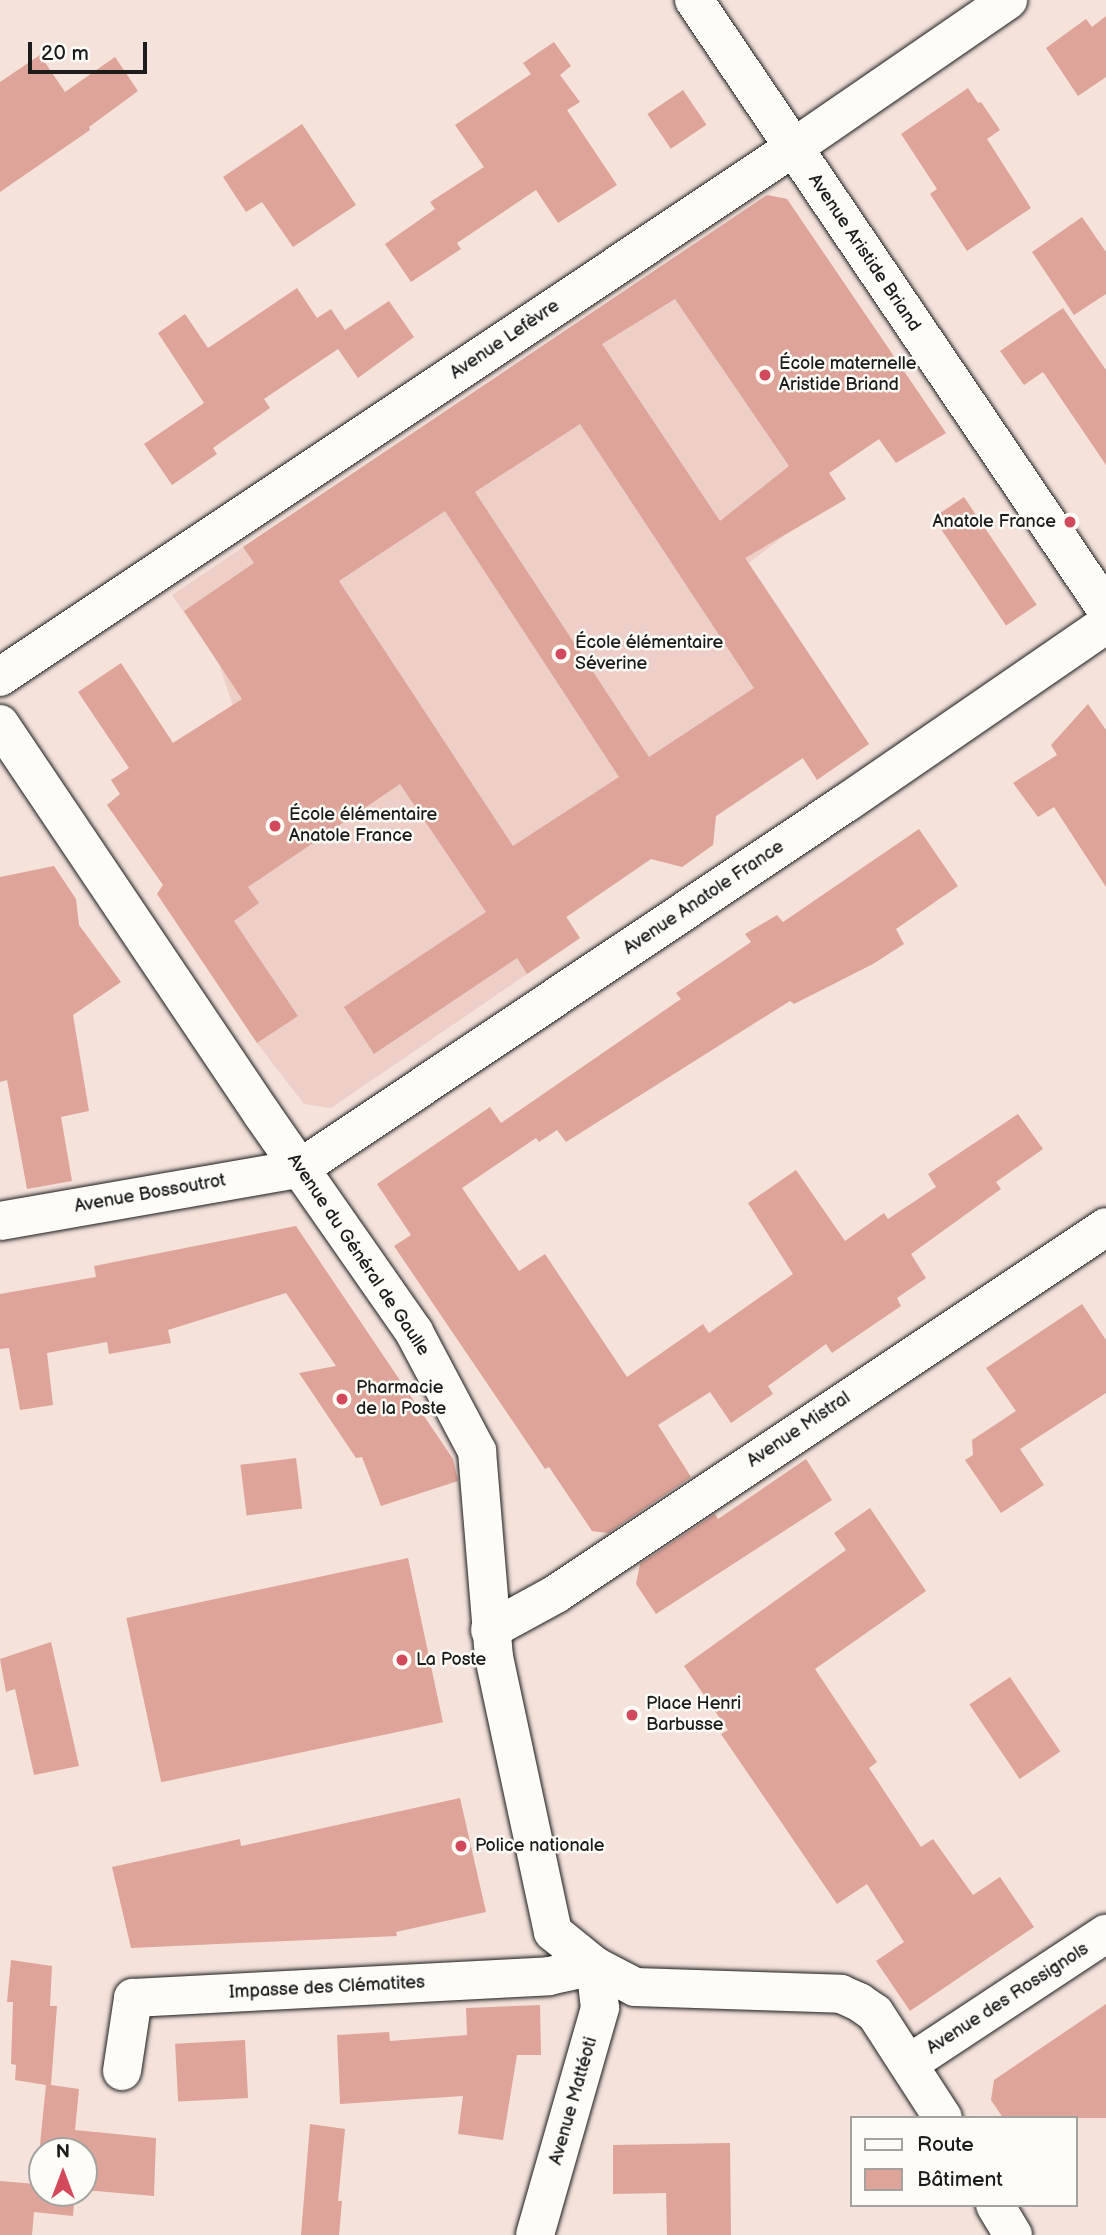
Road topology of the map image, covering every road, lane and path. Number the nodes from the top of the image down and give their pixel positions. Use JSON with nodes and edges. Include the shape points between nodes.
{"nodes":[{"id":1,"x":694,"y":0,"type":"edge"},
{"id":2,"x":1008,"y":0,"type":"edge"},
{"id":3,"x":793,"y":148,"type":"junction"},
{"id":4,"x":1106,"y":609,"type":"edge"},
{"id":5,"x":1106,"y":624,"type":"edge"},
{"id":6,"x":0,"y":677,"type":"edge"},
{"id":7,"x":0,"y":724,"type":"edge"},
{"id":8,"x":299,"y":1169,"type":"junction"},
{"id":9,"x":0,"y":1221,"type":"edge"},
{"id":10,"x":1106,"y":1227,"type":"edge"},
{"id":11,"x":490,"y":1630,"type":"junction"},
{"id":12,"x":1106,"y":1934,"type":"edge"},
{"id":13,"x":595,"y":1966,"type":"junction"},
{"id":14,"x":910,"y":2063,"type":"junction"},
{"id":15,"x":122,"y":2071,"type":"dead end"},
{"id":16,"x":942,"y":2116,"type":"edge"},
{"id":17,"x":996,"y":2207,"type":"edge"},
{"id":18,"x":535,"y":2235,"type":"edge"},
{"id":19,"x":1013,"y":2235,"type":"edge"}],
"edges":[{"from":1,"to":3,"type":"street","name":"Avenue Aristide Briand"},
{"from":2,"to":3,"type":"street","name":"Avenue Lefèvre"},
{"from":3,"to":4,"type":"street","name":"Avenue Aristide Briand"},
{"from":3,"to":6,"type":"street","name":"Avenue Lefèvre"},
{"from":5,"to":8,"type":"street","name":"Avenue Anatole France"},
{"from":7,"to":8,"type":"street","name":"Avenue du Général de Gaulle"},
{"from":8,"to":9,"type":"street","name":"Avenue Bossoutrot"},
{"from":8,"to":11,"type":"street","name":"Avenue du Général de Gaulle","via":[[414,1332],[477,1451]]},
{"from":10,"to":11,"type":"street","name":"Avenue Mistral","via":[[556,1594]]},
{"from":11,"to":13,"type":"street","name":"Avenue du Général de Gaulle","via":[[553,1932]]},
{"from":12,"to":14,"type":"street","name":"Avenue des Rossignols"},
{"from":13,"to":14,"type":"street","name":"Avenue du Général de Gaulle","via":[[635,1987],[841,1994],[875,2013]]},
{"from":13,"to":15,"type":"street","name":"Impasse des Clématites","via":[[549,1976],[133,1998]]},
{"from":13,"to":18,"type":"street","name":"Avenue Mattéoti","via":[[600,2008]]},
{"from":14,"to":16,"type":"street","name":"Avenue du Général de Gaulle"},
{"from":17,"to":19,"type":"street"}]}
